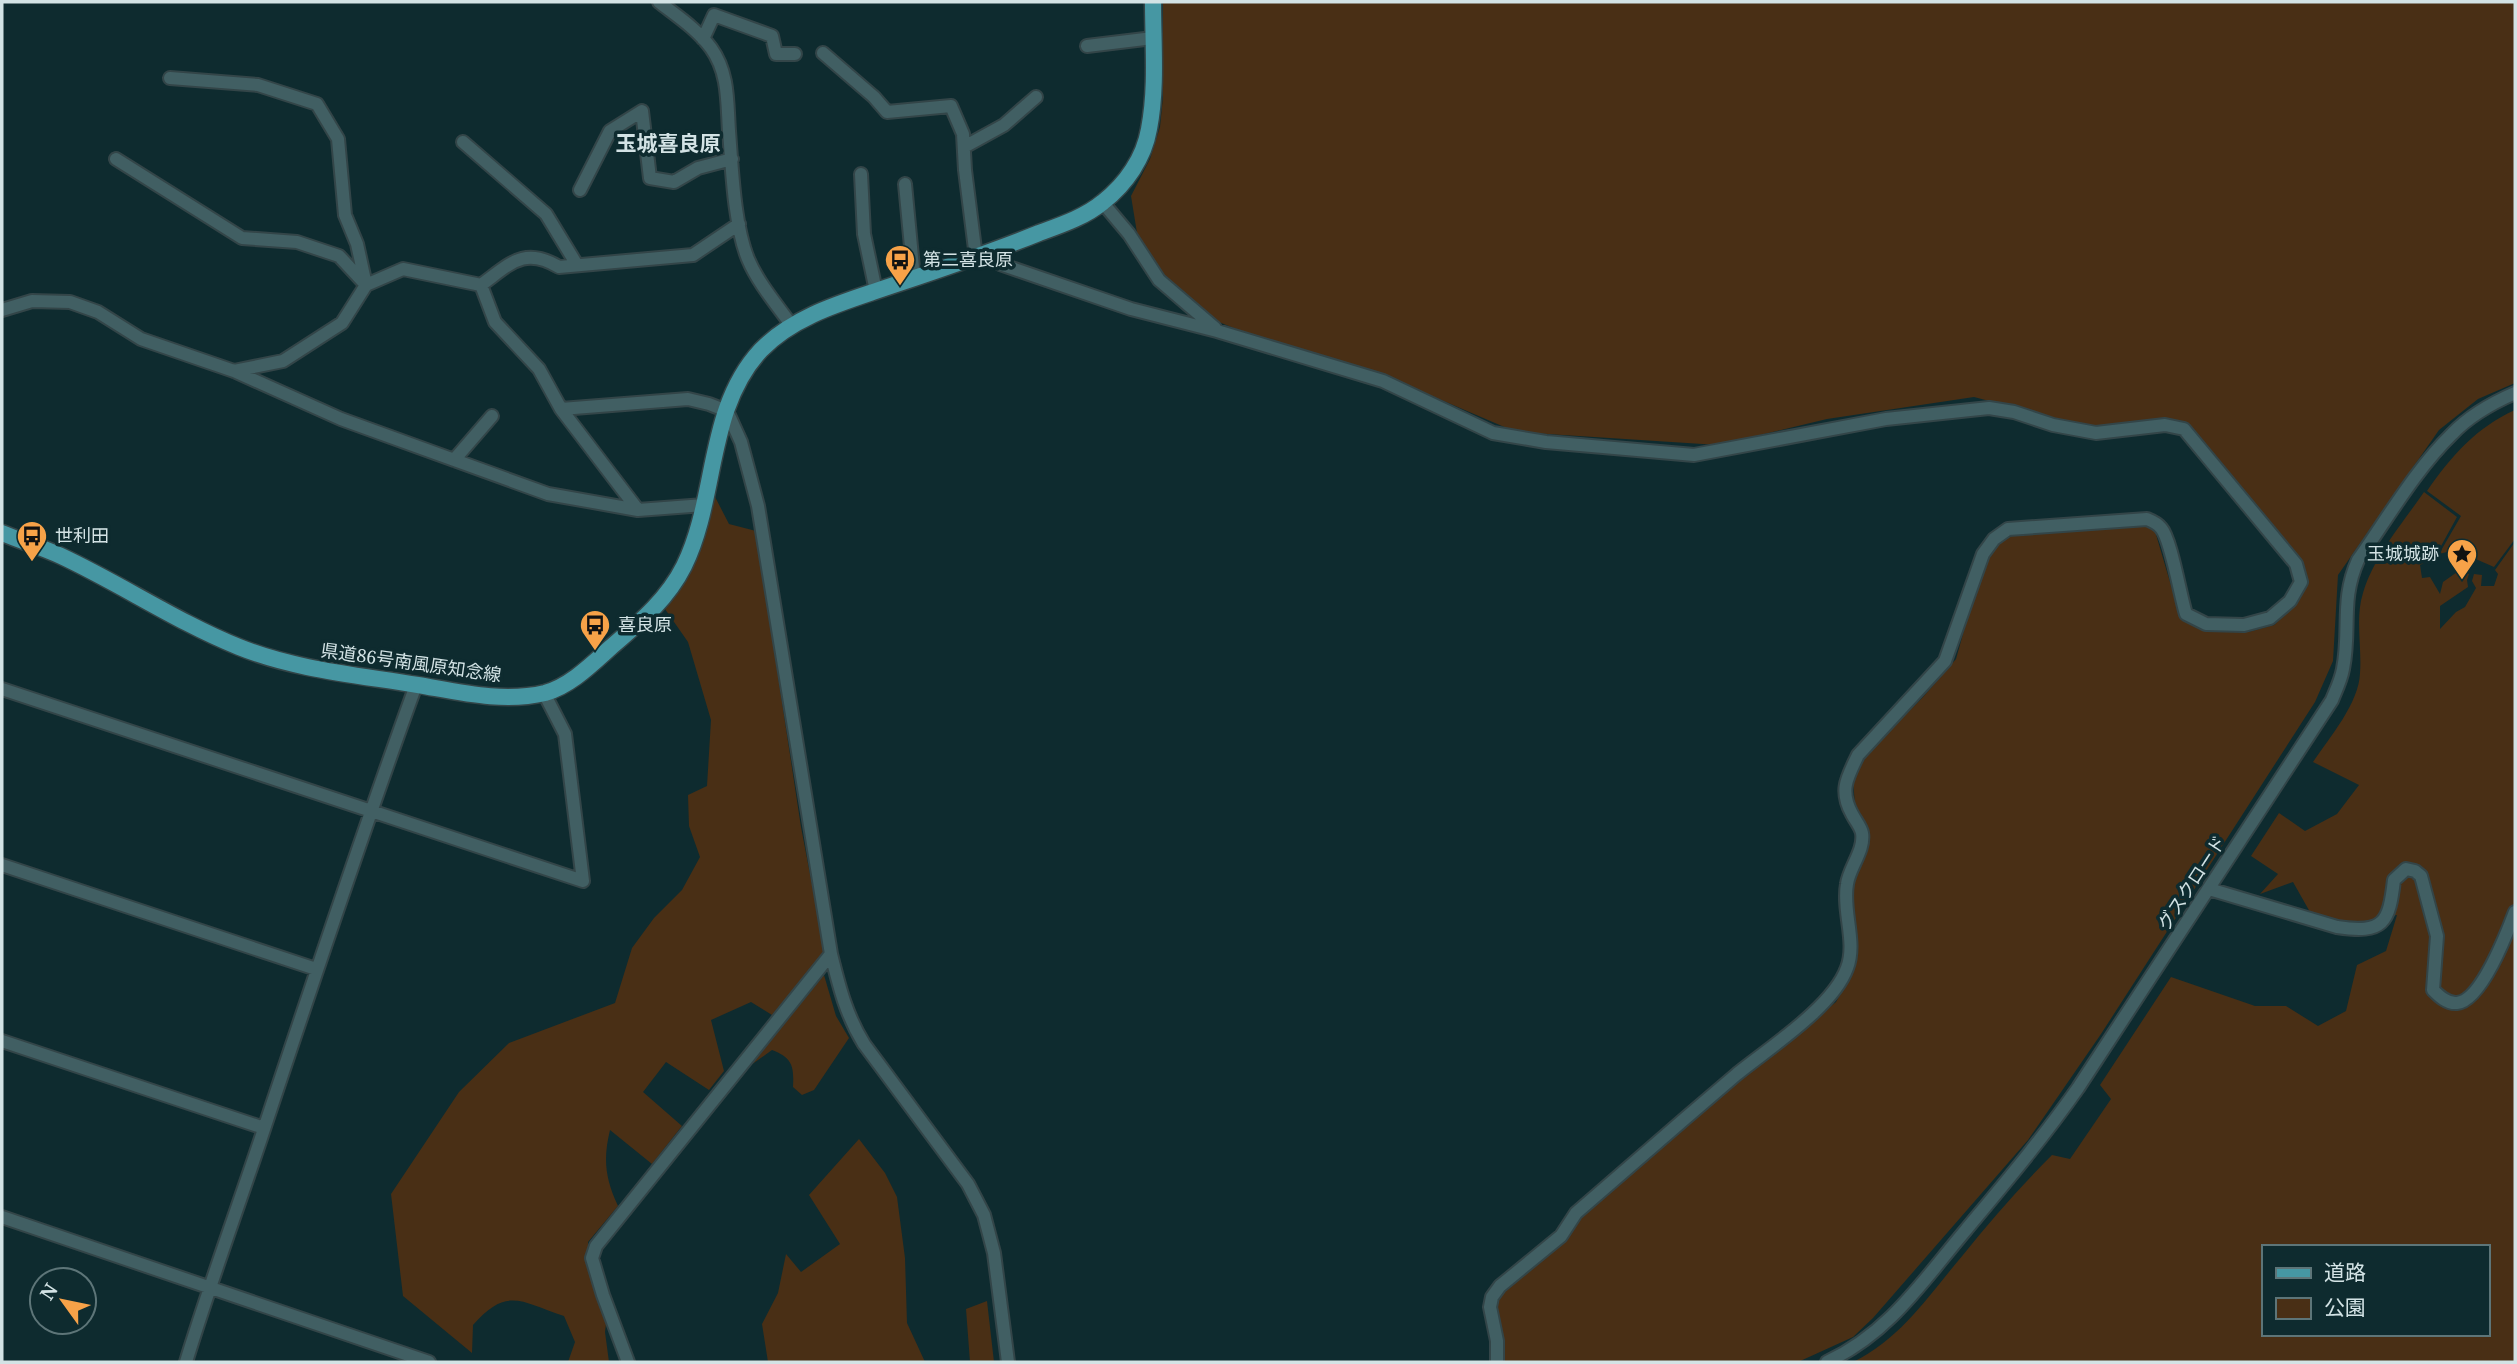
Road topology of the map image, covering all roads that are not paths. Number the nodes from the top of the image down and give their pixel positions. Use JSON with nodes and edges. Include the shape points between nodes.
{"nodes":[{"id":1,"x":659,"y":2,"type":"edge"},
{"id":2,"x":1153,"y":2,"type":"edge"},
{"id":3,"x":1153,"y":38,"type":"junction"},
{"id":4,"x":703,"y":39,"type":"junction"},
{"id":5,"x":1087,"y":47,"type":"dead end"},
{"id":6,"x":823,"y":52,"type":"dead end"},
{"id":7,"x":795,"y":54,"type":"dead end"},
{"id":8,"x":170,"y":78,"type":"dead end"},
{"id":9,"x":1036,"y":97,"type":"dead end"},
{"id":10,"x":463,"y":142,"type":"dead end"},
{"id":11,"x":964,"y":147,"type":"junction"},
{"id":12,"x":116,"y":159,"type":"dead end"},
{"id":13,"x":732,"y":159,"type":"junction"},
{"id":14,"x":861,"y":174,"type":"dead end"},
{"id":15,"x":905,"y":184,"type":"dead end"},
{"id":16,"x":580,"y":190,"type":"dead end"},
{"id":17,"x":1103,"y":203,"type":"junction"},
{"id":18,"x":739,"y":224,"type":"junction"},
{"id":19,"x":993,"y":251,"type":"junction"},
{"id":20,"x":976,"y":257,"type":"junction"},
{"id":21,"x":577,"y":265,"type":"junction"},
{"id":22,"x":914,"y":278,"type":"junction"},
{"id":23,"x":366,"y":285,"type":"junction"},
{"id":24,"x":481,"y":285,"type":"junction"},
{"id":25,"x":876,"y":291,"type":"junction"},
{"id":26,"x":2,"y":310,"type":"edge"},
{"id":27,"x":792,"y":326,"type":"junction"},
{"id":28,"x":1217,"y":331,"type":"junction"},
{"id":29,"x":234,"y":371,"type":"junction"},
{"id":30,"x":2515,"y":393,"type":"edge"},
{"id":31,"x":561,"y":409,"type":"junction"},
{"id":32,"x":727,"y":411,"type":"junction"},
{"id":33,"x":492,"y":416,"type":"dead end"},
{"id":34,"x":454,"y":460,"type":"junction"},
{"id":35,"x":704,"y":505,"type":"junction"},
{"id":36,"x":638,"y":510,"type":"junction"},
{"id":37,"x":2,"y":533,"type":"edge"},
{"id":38,"x":416,"y":685,"type":"junction"},
{"id":39,"x":2,"y":689,"type":"edge"},
{"id":40,"x":544,"y":693,"type":"junction"},
{"id":41,"x":372,"y":811,"type":"junction"},
{"id":42,"x":2,"y":865,"type":"edge"},
{"id":43,"x":2209,"y":889,"type":"junction"},
{"id":44,"x":2515,"y":912,"type":"edge"},
{"id":45,"x":831,"y":954,"type":"junction"},
{"id":46,"x":316,"y":969,"type":"junction"},
{"id":47,"x":2,"y":1041,"type":"edge"},
{"id":48,"x":264,"y":1128,"type":"junction"},
{"id":49,"x":2,"y":1217,"type":"edge"},
{"id":50,"x":208,"y":1287,"type":"junction"},
{"id":51,"x":186,"y":1362,"type":"edge"},
{"id":52,"x":429,"y":1362,"type":"edge"},
{"id":53,"x":628,"y":1362,"type":"edge"},
{"id":54,"x":1008,"y":1362,"type":"edge"},
{"id":55,"x":1497,"y":1362,"type":"edge"},
{"id":56,"x":1827,"y":1362,"type":"edge"}],
"edges":[{"from":1,"to":4,"type":"street"},
{"from":2,"to":3,"type":"main road","name":"県道86号南風原知念線"},
{"from":3,"to":5,"type":"street"},
{"from":3,"to":17,"type":"main road","name":"県道86号南風原知念線","via":[[1149,131],[1126,180]]},
{"from":4,"to":7,"type":"street","via":[[715,15],[772,36],[776,54]]},
{"from":4,"to":13,"type":"street","via":[[713,50],[726,82]]},
{"from":6,"to":11,"type":"street","via":[[887,112],[951,106]]},
{"from":8,"to":23,"type":"street","via":[[258,85],[317,104],[338,139],[345,215]]},
{"from":9,"to":11,"type":"street","via":[[1004,125]]},
{"from":10,"to":21,"type":"street","via":[[546,214]]},
{"from":11,"to":20,"type":"street"},
{"from":12,"to":23,"type":"street","via":[[243,237],[297,242],[339,256]]},
{"from":13,"to":16,"type":"street","via":[[698,168],[674,182],[650,178],[642,111],[610,131]]},
{"from":13,"to":18,"type":"street"},
{"from":14,"to":25,"type":"street","via":[[864,234]]},
{"from":15,"to":22,"type":"street"},
{"from":17,"to":19,"type":"main road","name":"県道86号南風原知念線","via":[[1082,216]]},
{"from":17,"to":28,"type":"street","via":[[1159,281]]},
{"from":18,"to":21,"type":"street","via":[[693,255]]},
{"from":18,"to":27,"type":"street","via":[[748,258]]},
{"from":19,"to":20,"type":"main road","name":"県道86号南風原知念線"},
{"from":19,"to":28,"type":"street","via":[[1000,264],[1131,309]]},
{"from":20,"to":22,"type":"main road","name":"県道86号南風原知念線"},
{"from":21,"to":24,"type":"street","via":[[559,267],[544,258],[526,256]]},
{"from":22,"to":25,"type":"main road","name":"県道86号南風原知念線"},
{"from":23,"to":24,"type":"street","via":[[403,269]]},
{"from":23,"to":29,"type":"street","via":[[342,323],[283,361]]},
{"from":24,"to":31,"type":"street","via":[[495,322],[539,369]]},
{"from":25,"to":27,"type":"main road","name":"県道86号南風原知念線"},
{"from":26,"to":29,"type":"street","via":[[32,301],[70,302],[98,312],[141,339]]},
{"from":27,"to":32,"type":"main road","name":"県道86号南風原知念線","via":[[753,359]]},
{"from":28,"to":55,"type":"street","via":[[1383,381],[1493,433],[1546,442],[1694,455],[1886,419],[1989,408],[2096,433],[2165,425],[2184,429],[2297,564],[2301,582],[2290,601],[2270,618],[2244,625],[2206,624],[2186,614],[2168,540],[2161,527],[2147,519],[2008,529],[1994,539],[1983,554],[1944,661],[1858,755],[1849,774],[1844,791],[1862,833],[1847,881],[1850,951],[1841,979],[1822,1006],[1576,1213],[1561,1236],[1500,1286],[1490,1307]]},
{"from":29,"to":34,"type":"street","via":[[341,419]]},
{"from":30,"to":43,"type":"street","name":"グスクロード","via":[[2486,407],[2453,432],[2358,560],[2346,601],[2343,671],[2332,700]]},
{"from":31,"to":32,"type":"street","via":[[688,400]]},
{"from":31,"to":36,"type":"street"},
{"from":32,"to":35,"type":"main road","name":"県道86号南風原知念線"},
{"from":32,"to":45,"type":"street","via":[[741,442],[758,506]]},
{"from":33,"to":34,"type":"street"},
{"from":34,"to":36,"type":"street","via":[[548,494]]},
{"from":35,"to":36,"type":"street"},
{"from":35,"to":40,"type":"main road","name":"県道86号南風原知念線","via":[[692,548],[663,598],[580,674]]},
{"from":37,"to":38,"type":"main road","name":"県道86号南風原知念線","via":[[61,556],[187,624],[242,648],[317,670]]},
{"from":38,"to":40,"type":"main road","name":"県道86号南風原知念線","via":[[504,697]]},
{"from":38,"to":41,"type":"street"},
{"from":39,"to":41,"type":"street"},
{"from":40,"to":41,"type":"street","via":[[565,734],[583,880]]},
{"from":41,"to":46,"type":"street"},
{"from":42,"to":46,"type":"street"},
{"from":43,"to":44,"type":"street","via":[[2359,930],[2381,922],[2390,909],[2394,880],[2406,869],[2415,871],[2421,876],[2437,936],[2433,990],[2456,1003],[2470,998],[2501,948]]},
{"from":43,"to":56,"type":"street","name":"グスクロード","via":[[2051,1126],[1893,1317],[1873,1336]]},
{"from":45,"to":53,"type":"street","via":[[596,1246],[592,1258]]},
{"from":45,"to":54,"type":"street","via":[[852,1024],[968,1184],[984,1215]]},
{"from":46,"to":48,"type":"street"},
{"from":47,"to":48,"type":"street"},
{"from":48,"to":50,"type":"street"},
{"from":49,"to":50,"type":"street"},
{"from":50,"to":51,"type":"street"},
{"from":50,"to":52,"type":"street"}]}
